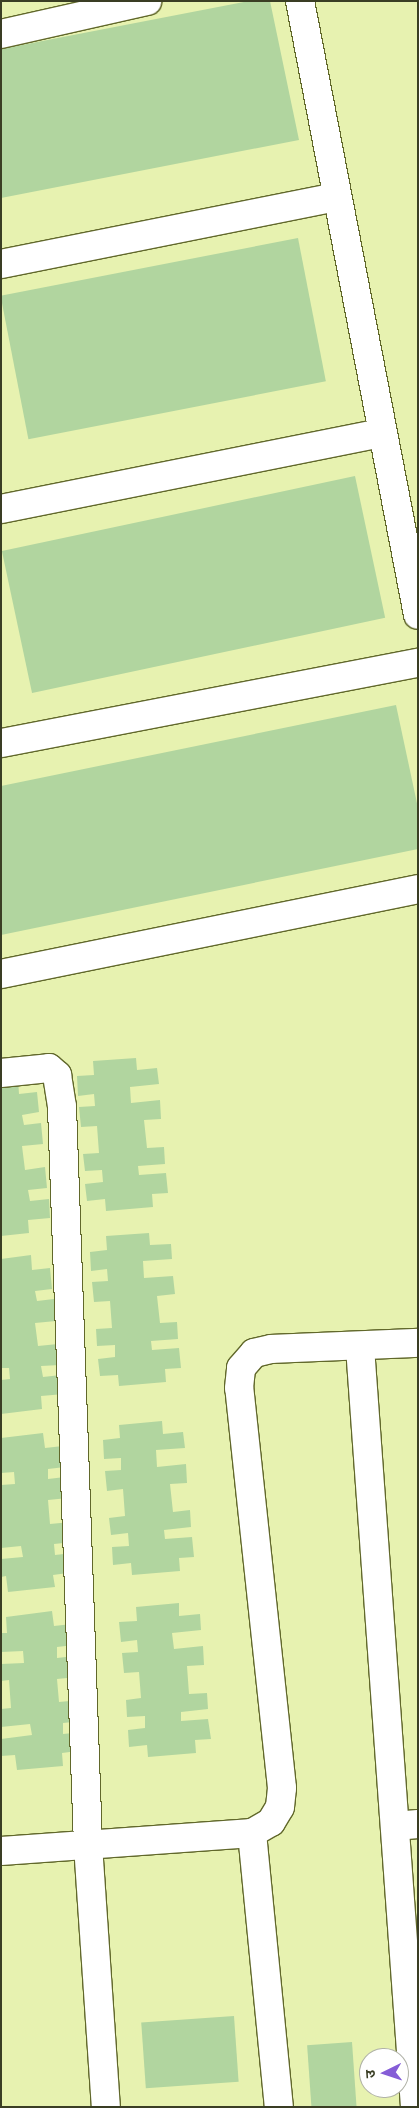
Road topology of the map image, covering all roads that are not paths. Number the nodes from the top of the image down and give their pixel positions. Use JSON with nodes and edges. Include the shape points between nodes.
{"nodes":[{"id":1,"x":147,"y":1,"type":"edge"},
{"id":2,"x":300,"y":1,"type":"edge"},
{"id":3,"x":1,"y":34,"type":"edge"},
{"id":4,"x":336,"y":197,"type":"junction"},
{"id":5,"x":1,"y":264,"type":"edge"},
{"id":6,"x":382,"y":433,"type":"junction"},
{"id":7,"x":1,"y":509,"type":"edge"},
{"id":8,"x":418,"y":616,"type":"edge"},
{"id":9,"x":418,"y":663,"type":"edge"},
{"id":10,"x":1,"y":744,"type":"edge"},
{"id":11,"x":418,"y":889,"type":"edge"},
{"id":12,"x":1,"y":974,"type":"edge"},
{"id":13,"x":1,"y":1073,"type":"edge"},
{"id":14,"x":418,"y":1343,"type":"edge"},
{"id":15,"x":360,"y":1347,"type":"junction"},
{"id":16,"x":406,"y":1825,"type":"edge"},
{"id":17,"x":252,"y":1833,"type":"junction"},
{"id":18,"x":88,"y":1845,"type":"junction"},
{"id":19,"x":1,"y":1851,"type":"edge"},
{"id":20,"x":106,"y":2107,"type":"edge"},
{"id":21,"x":279,"y":2107,"type":"edge"},
{"id":22,"x":415,"y":2107,"type":"edge"}],
"edges":[{"from":1,"to":3,"type":"street"},
{"from":2,"to":4,"type":"street"},
{"from":4,"to":5,"type":"street"},
{"from":4,"to":6,"type":"street"},
{"from":6,"to":7,"type":"street"},
{"from":6,"to":8,"type":"street"},
{"from":9,"to":10,"type":"street"},
{"from":11,"to":12,"type":"street"},
{"from":13,"to":18,"type":"street","via":[[50,1068],[57,1075],[62,1107]]},
{"from":14,"to":15,"type":"street"},
{"from":15,"to":16,"type":"street"},
{"from":15,"to":17,"type":"street","via":[[272,1349],[254,1353],[241,1368],[239,1388],[282,1788],[280,1806],[271,1822]]},
{"from":16,"to":22,"type":"street"},
{"from":17,"to":18,"type":"street"},
{"from":17,"to":21,"type":"street"},
{"from":18,"to":19,"type":"street"},
{"from":18,"to":20,"type":"street"}]}
